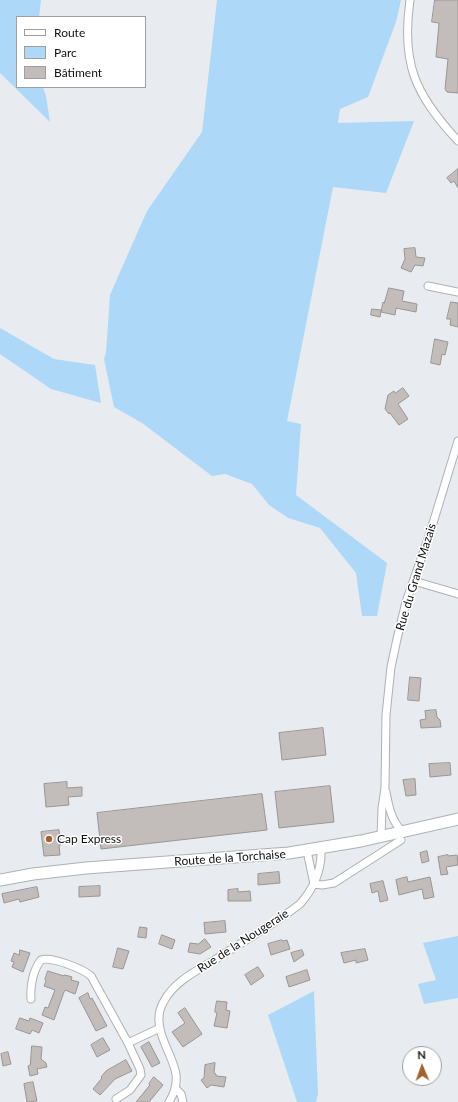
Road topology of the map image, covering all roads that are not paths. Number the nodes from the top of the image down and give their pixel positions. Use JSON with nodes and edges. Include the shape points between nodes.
{"nodes":[{"id":1,"x":410,"y":0,"type":"edge"},
{"id":2,"x":458,"y":140,"type":"edge"},
{"id":3,"x":428,"y":286,"type":"dead end"},
{"id":4,"x":458,"y":292,"type":"edge"},
{"id":5,"x":458,"y":441,"type":"edge"},
{"id":6,"x":414,"y":581,"type":"junction"},
{"id":7,"x":458,"y":594,"type":"edge"},
{"id":8,"x":385,"y":788,"type":"junction"},
{"id":9,"x":458,"y":819,"type":"edge"},
{"id":10,"x":401,"y":836,"type":"junction"},
{"id":11,"x":381,"y":837,"type":"junction"},
{"id":12,"x":321,"y":849,"type":"junction"},
{"id":13,"x":307,"y":851,"type":"junction"},
{"id":14,"x":0,"y":880,"type":"edge"},
{"id":15,"x":314,"y":884,"type":"junction"},
{"id":16,"x":31,"y":999,"type":"dead end"},
{"id":17,"x":160,"y":1028,"type":"junction"},
{"id":18,"x":128,"y":1043,"type":"junction"},
{"id":19,"x":176,"y":1089,"type":"junction"},
{"id":20,"x":116,"y":1099,"type":"dead end"},
{"id":21,"x":169,"y":1102,"type":"edge"},
{"id":22,"x":183,"y":1102,"type":"edge"}],
"edges":[{"from":1,"to":2,"type":"street","via":[[407,42],[416,81],[437,117]]},
{"from":3,"to":4,"type":"street"},
{"from":5,"to":6,"type":"street","name":"Rue du Grand Mazais"},
{"from":6,"to":7,"type":"street"},
{"from":6,"to":8,"type":"street","name":"Rue du Grand Mazais","via":[[406,602],[391,668],[386,714]]},
{"from":8,"to":10,"type":"street","name":"Rue du Grand Mazais","via":[[391,815]]},
{"from":8,"to":11,"type":"street","name":"Rue du Grand Mazais"},
{"from":9,"to":10,"type":"main road","name":"Route de la Torchaise"},
{"from":10,"to":11,"type":"main road","name":"Route de la Torchaise"},
{"from":10,"to":15,"type":"street","via":[[334,883]]},
{"from":11,"to":12,"type":"main road","name":"Route de la Torchaise"},
{"from":12,"to":13,"type":"main road","name":"Route de la Torchaise"},
{"from":12,"to":15,"type":"street","name":"Rue de la Nougeraie","via":[[322,856]]},
{"from":13,"to":14,"type":"main road","name":"Route de la Torchaise","via":[[86,868]]},
{"from":13,"to":15,"type":"street"},
{"from":15,"to":17,"type":"street","name":"Rue de la Nougeraie","via":[[306,898],[292,910],[175,987],[164,1001],[160,1014]]},
{"from":16,"to":18,"type":"street","via":[[31,985],[41,960],[49,958],[83,970],[94,980]]},
{"from":17,"to":18,"type":"street"},
{"from":17,"to":19,"type":"street","name":"Rue de la Nougeraie","via":[[176,1069]]},
{"from":18,"to":20,"type":"street","via":[[141,1075],[130,1090]]},
{"from":19,"to":21,"type":"street"},
{"from":19,"to":22,"type":"street","via":[[181,1094]]}]}
